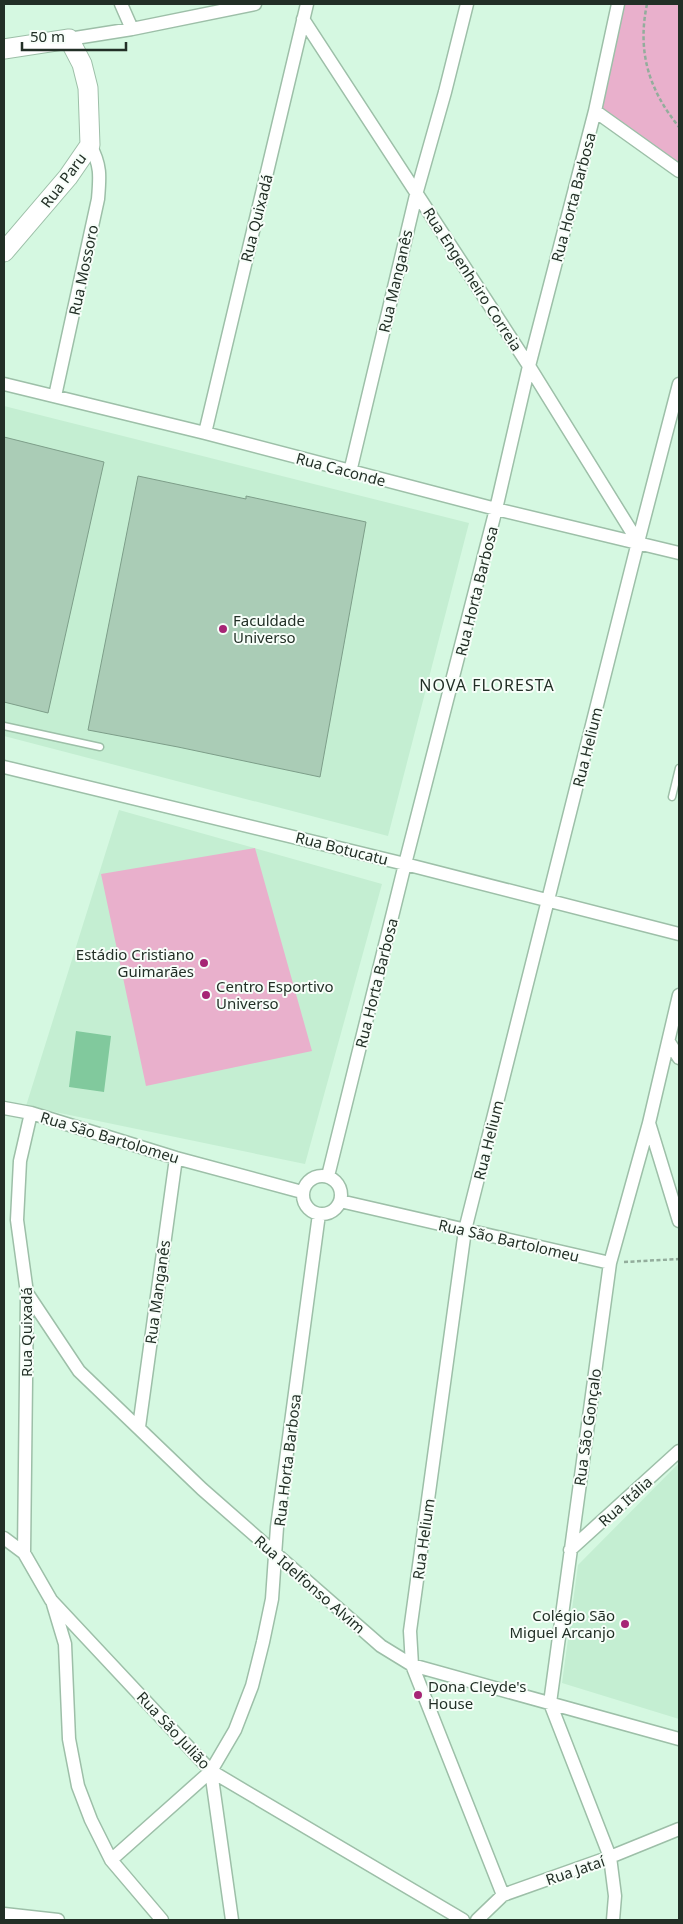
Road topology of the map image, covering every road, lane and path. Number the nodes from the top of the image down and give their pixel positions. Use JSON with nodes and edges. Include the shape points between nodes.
{"nodes":[{"id":1,"x":121,"y":4,"type":"edge"},
{"id":2,"x":255,"y":4,"type":"edge"},
{"id":3,"x":306,"y":4,"type":"edge"},
{"id":4,"x":467,"y":4,"type":"edge"},
{"id":5,"x":618,"y":4,"type":"edge"},
{"id":6,"x":647,"y":4,"type":"edge"},
{"id":7,"x":304,"y":19,"type":"junction"},
{"id":8,"x":132,"y":30,"type":"junction"},
{"id":9,"x":69,"y":39,"type":"junction"},
{"id":10,"x":4,"y":49,"type":"edge"},
{"id":11,"x":595,"y":112,"type":"junction"},
{"id":12,"x":679,"y":127,"type":"edge"},
{"id":13,"x":90,"y":145,"type":"junction"},
{"id":14,"x":679,"y":171,"type":"edge"},
{"id":15,"x":417,"y":191,"type":"junction"},
{"id":16,"x":4,"y":252,"type":"edge"},
{"id":17,"x":529,"y":366,"type":"junction"},
{"id":18,"x":4,"y":384,"type":"edge"},
{"id":19,"x":679,"y":384,"type":"edge"},
{"id":20,"x":55,"y":396,"type":"junction"},
{"id":21,"x":204,"y":433,"type":"junction"},
{"id":22,"x":350,"y":472,"type":"junction"},
{"id":23,"x":496,"y":509,"type":"junction"},
{"id":24,"x":638,"y":542,"type":"junction"},
{"id":25,"x":679,"y":553,"type":"edge"},
{"id":26,"x":4,"y":726,"type":"edge"},
{"id":27,"x":100,"y":747,"type":"dead end"},
{"id":28,"x":4,"y":767,"type":"edge"},
{"id":29,"x":679,"y":768,"type":"edge"},
{"id":30,"x":672,"y":797,"type":"dead end"},
{"id":31,"x":405,"y":864,"type":"junction"},
{"id":32,"x":548,"y":901,"type":"junction"},
{"id":33,"x":679,"y":934,"type":"edge"},
{"id":34,"x":679,"y":994,"type":"edge"},
{"id":35,"x":669,"y":1042,"type":"junction"},
{"id":36,"x":679,"y":1058,"type":"edge"},
{"id":37,"x":4,"y":1108,"type":"edge"},
{"id":38,"x":31,"y":1113,"type":"junction"},
{"id":39,"x":649,"y":1123,"type":"junction"},
{"id":40,"x":176,"y":1158,"type":"junction"},
{"id":41,"x":328,"y":1176,"type":"junction"},
{"id":42,"x":302,"y":1192,"type":"junction"},
{"id":43,"x":340,"y":1201,"type":"junction"},
{"id":44,"x":319,"y":1214,"type":"junction"},
{"id":45,"x":679,"y":1221,"type":"edge"},
{"id":46,"x":465,"y":1230,"type":"junction"},
{"id":47,"x":679,"y":1259,"type":"edge"},
{"id":48,"x":610,"y":1263,"type":"junction"},
{"id":49,"x":27,"y":1293,"type":"junction"},
{"id":50,"x":139,"y":1427,"type":"junction"},
{"id":51,"x":679,"y":1451,"type":"edge"},
{"id":52,"x":4,"y":1538,"type":"edge"},
{"id":53,"x":570,"y":1550,"type":"junction"},
{"id":54,"x":24,"y":1553,"type":"junction"},
{"id":55,"x":276,"y":1554,"type":"junction"},
{"id":56,"x":51,"y":1600,"type":"junction"},
{"id":57,"x":412,"y":1665,"type":"junction"},
{"id":58,"x":550,"y":1703,"type":"junction"},
{"id":59,"x":679,"y":1740,"type":"edge"},
{"id":60,"x":212,"y":1770,"type":"junction"},
{"id":61,"x":679,"y":1829,"type":"edge"},
{"id":62,"x":610,"y":1857,"type":"junction"},
{"id":63,"x":111,"y":1860,"type":"junction"},
{"id":64,"x":503,"y":1895,"type":"junction"},
{"id":65,"x":4,"y":1914,"type":"edge"},
{"id":66,"x":58,"y":1920,"type":"edge"},
{"id":67,"x":162,"y":1920,"type":"edge"},
{"id":68,"x":232,"y":1920,"type":"edge"},
{"id":69,"x":463,"y":1920,"type":"edge"},
{"id":70,"x":477,"y":1920,"type":"edge"},
{"id":71,"x":613,"y":1920,"type":"edge"}],
"edges":[{"from":1,"to":8,"type":"street"},
{"from":2,"to":8,"type":"street"},
{"from":3,"to":7,"type":"street","name":"Rua Quixadá"},
{"from":4,"to":15,"type":"street","name":"Rua Manganês"},
{"from":5,"to":11,"type":"street","name":"Rua Horta Barbosa"},
{"from":6,"to":12,"type":"path","via":[[643,34],[647,65],[659,100]]},
{"from":7,"to":15,"type":"street","name":"Rua Engenheiro Correia"},
{"from":7,"to":21,"type":"street","name":"Rua Quixadá"},
{"from":8,"to":9,"type":"street"},
{"from":9,"to":10,"type":"street"},
{"from":9,"to":13,"type":"street","name":"Rua Paru","via":[[82,64],[88,88]]},
{"from":11,"to":14,"type":"street"},
{"from":11,"to":17,"type":"street","name":"Rua Horta Barbosa"},
{"from":13,"to":16,"type":"street","name":"Rua Paru","via":[[68,177]]},
{"from":13,"to":20,"type":"street","name":"Rua Mossoro","via":[[98,160],[98,199]]},
{"from":15,"to":17,"type":"street","name":"Rua Engenheiro Correia"},
{"from":15,"to":22,"type":"street","name":"Rua Manganês"},
{"from":17,"to":23,"type":"street","name":"Rua Horta Barbosa"},
{"from":17,"to":24,"type":"street","name":"Rua Engenheiro Correia"},
{"from":18,"to":20,"type":"street","name":"Rua Caconde"},
{"from":19,"to":24,"type":"street","name":"Rua Helium"},
{"from":20,"to":21,"type":"street","name":"Rua Caconde"},
{"from":21,"to":22,"type":"street","name":"Rua Caconde"},
{"from":22,"to":23,"type":"street","name":"Rua Caconde"},
{"from":23,"to":24,"type":"street","name":"Rua Caconde"},
{"from":23,"to":31,"type":"street","name":"Rua Horta Barbosa"},
{"from":24,"to":25,"type":"street","name":"Rua Caconde"},
{"from":24,"to":32,"type":"street","name":"Rua Helium"},
{"from":26,"to":27,"type":"lane"},
{"from":28,"to":31,"type":"street","name":"Rua Botucatu"},
{"from":29,"to":30,"type":"lane"},
{"from":31,"to":32,"type":"street","name":"Rua Botucatu"},
{"from":31,"to":41,"type":"street","name":"Rua Horta Barbosa"},
{"from":32,"to":33,"type":"street","name":"Rua Botucatu"},
{"from":32,"to":46,"type":"street","name":"Rua Helium"},
{"from":34,"to":35,"type":"street","name":"Rua São Gonçalo"},
{"from":35,"to":36,"type":"street"},
{"from":35,"to":39,"type":"street","name":"Rua São Gonçalo"},
{"from":37,"to":38,"type":"street","name":"Rua São Bartolomeu"},
{"from":38,"to":40,"type":"street","name":"Rua São Bartolomeu"},
{"from":38,"to":49,"type":"street","name":"Rua Quixadá","via":[[20,1161],[16,1220]]},
{"from":39,"to":45,"type":"street"},
{"from":39,"to":48,"type":"street","name":"Rua São Gonçalo"},
{"from":40,"to":42,"type":"street","name":"Rua São Bartolomeu"},
{"from":40,"to":50,"type":"street","name":"Rua Manganês"},
{"from":41,"to":42,"type":"street","via":[[308,1180]]},
{"from":41,"to":43,"type":"street","via":[[338,1183],[342,1195]]},
{"from":42,"to":44,"type":"street","via":[[305,1205]]},
{"from":43,"to":44,"type":"street","via":[[331,1212]]},
{"from":43,"to":46,"type":"street","name":"Rua São Bartolomeu"},
{"from":44,"to":55,"type":"street","name":"Rua Horta Barbosa"},
{"from":46,"to":48,"type":"street","name":"Rua São Bartolomeu"},
{"from":46,"to":57,"type":"street","name":"Rua Helium","via":[[410,1631]]},
{"from":47,"to":48,"type":"path"},
{"from":48,"to":53,"type":"street","name":"Rua São Gonçalo"},
{"from":49,"to":50,"type":"street","name":"Rua Idelfonso Alvim","via":[[79,1371]]},
{"from":49,"to":54,"type":"street","name":"Rua Quixadá"},
{"from":50,"to":55,"type":"street","name":"Rua Idelfonso Alvim","via":[[202,1489]]},
{"from":51,"to":53,"type":"street","name":"Rua Itália"},
{"from":52,"to":54,"type":"street","name":"Rua São Julião"},
{"from":53,"to":58,"type":"street","name":"Rua São Gonçalo"},
{"from":54,"to":56,"type":"street","name":"Rua São Julião"},
{"from":55,"to":57,"type":"street","name":"Rua Idelfonso Alvim","via":[[382,1646]]},
{"from":55,"to":60,"type":"street","name":"Rua Horta Barbosa","via":[[272,1599],[252,1686],[235,1730]]},
{"from":56,"to":60,"type":"street","name":"Rua São Julião"},
{"from":56,"to":63,"type":"street","via":[[65,1644],[68,1739],[78,1786]]},
{"from":57,"to":58,"type":"street","name":"Rua Idelfonso Alvim"},
{"from":57,"to":64,"type":"street","name":"Rua Helium"},
{"from":58,"to":59,"type":"street","name":"Rua Idelfonso Alvim"},
{"from":58,"to":62,"type":"street","name":"Rua São Gonçalo"},
{"from":60,"to":63,"type":"street","name":"Rua Horta Barbosa"},
{"from":60,"to":68,"type":"street"},
{"from":60,"to":69,"type":"street","name":"Rua São Julião"},
{"from":61,"to":62,"type":"street","name":"Rua Jataí"},
{"from":62,"to":64,"type":"street","name":"Rua Jataí"},
{"from":62,"to":71,"type":"street","name":"Rua São Gonçalo","via":[[615,1896]]},
{"from":63,"to":67,"type":"street"},
{"from":64,"to":70,"type":"street","name":"Rua Jataí"},
{"from":65,"to":66,"type":"street"}]}
